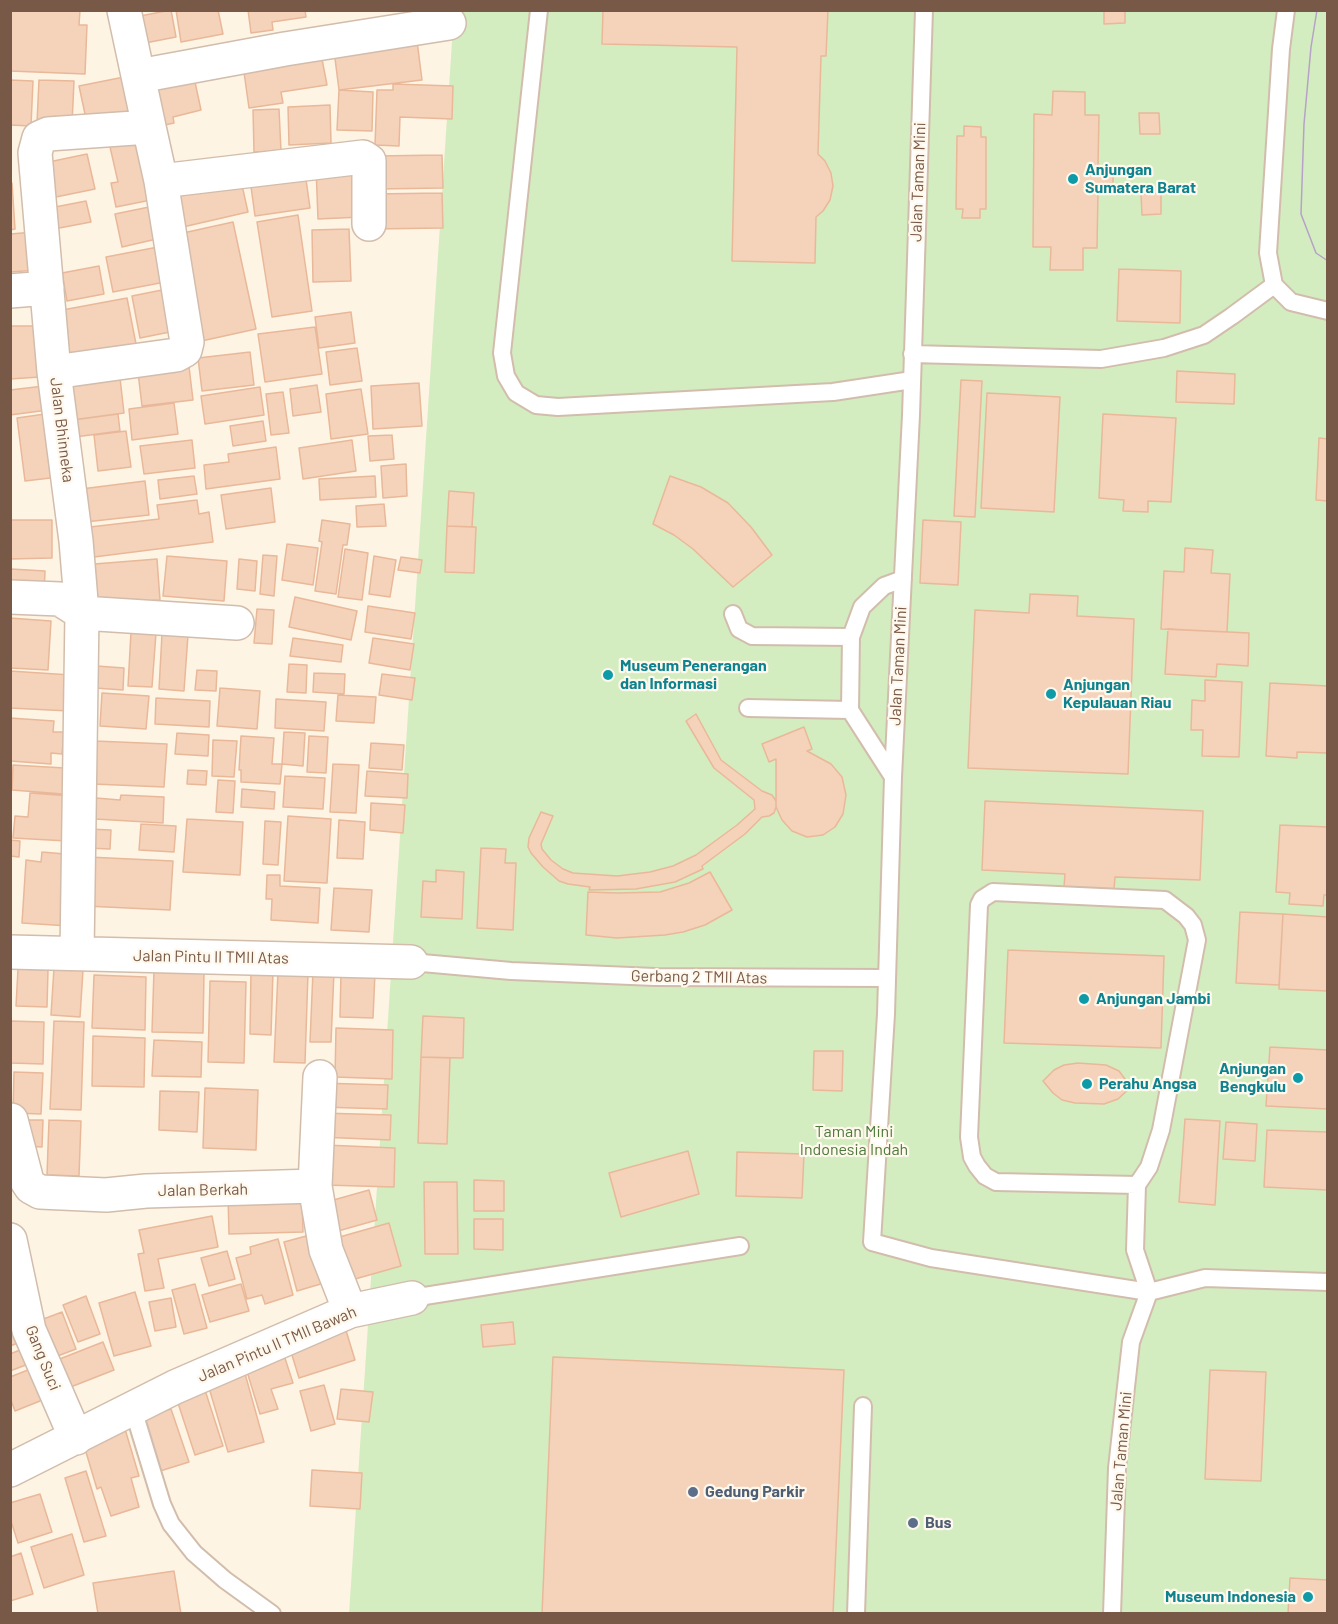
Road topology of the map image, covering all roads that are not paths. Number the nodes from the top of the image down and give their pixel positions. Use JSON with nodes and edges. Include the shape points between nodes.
{"nodes":[{"id":1,"x":124,"y":10,"type":"edge"},
{"id":2,"x":539,"y":10,"type":"edge"},
{"id":3,"x":924,"y":10,"type":"edge"},
{"id":4,"x":1287,"y":10,"type":"edge"},
{"id":5,"x":449,"y":23,"type":"dead end"},
{"id":6,"x":139,"y":76,"type":"junction"},
{"id":7,"x":150,"y":127,"type":"junction"},
{"id":8,"x":25,"y":137,"type":"edge"},
{"id":9,"x":161,"y":181,"type":"junction"},
{"id":10,"x":369,"y":224,"type":"dead end"},
{"id":11,"x":1274,"y":285,"type":"junction"},
{"id":12,"x":47,"y":288,"type":"junction"},
{"id":13,"x":10,"y":291,"type":"edge"},
{"id":14,"x":1328,"y":311,"type":"edge"},
{"id":15,"x":912,"y":354,"type":"junction"},
{"id":16,"x":54,"y":372,"type":"junction"},
{"id":17,"x":912,"y":380,"type":"junction"},
{"id":18,"x":903,"y":579,"type":"junction"},
{"id":19,"x":10,"y":597,"type":"edge"},
{"id":20,"x":82,"y":613,"type":"junction"},
{"id":21,"x":733,"y":614,"type":"dead end"},
{"id":22,"x":237,"y":623,"type":"dead end"},
{"id":23,"x":851,"y":637,"type":"junction"},
{"id":24,"x":748,"y":708,"type":"dead end"},
{"id":25,"x":850,"y":710,"type":"junction"},
{"id":26,"x":893,"y":777,"type":"junction"},
{"id":27,"x":10,"y":952,"type":"edge"},
{"id":28,"x":77,"y":953,"type":"junction"},
{"id":29,"x":411,"y":962,"type":"joint"},
{"id":30,"x":887,"y":978,"type":"junction"},
{"id":31,"x":320,"y":1077,"type":"dead end"},
{"id":32,"x":12,"y":1120,"type":"edge"},
{"id":33,"x":1137,"y":1185,"type":"junction"},
{"id":34,"x":315,"y":1186,"type":"junction"},
{"id":35,"x":10,"y":1240,"type":"edge"},
{"id":36,"x":740,"y":1246,"type":"dead end"},
{"id":37,"x":1328,"y":1282,"type":"edge"},
{"id":38,"x":1149,"y":1292,"type":"junction"},
{"id":39,"x":412,"y":1298,"type":"joint"},
{"id":40,"x":350,"y":1311,"type":"junction"},
{"id":41,"x":863,"y":1406,"type":"dead end"},
{"id":42,"x":133,"y":1409,"type":"junction"},
{"id":43,"x":76,"y":1438,"type":"junction"},
{"id":44,"x":10,"y":1470,"type":"edge"},
{"id":45,"x":272,"y":1614,"type":"edge"},
{"id":46,"x":856,"y":1614,"type":"edge"},
{"id":47,"x":1112,"y":1614,"type":"edge"}],
"edges":[{"from":1,"to":6,"type":"street"},
{"from":2,"to":17,"type":"lane","via":[[502,353],[506,376],[516,393],[536,405],[558,407],[833,392]]},
{"from":3,"to":15,"type":"lane","name":"Jalan Taman Mini"},
{"from":4,"to":11,"type":"lane","via":[[1268,253]]},
{"from":5,"to":6,"type":"street"},
{"from":6,"to":7,"type":"street"},
{"from":7,"to":8,"type":"street","name":"Jalan Bhinneka"},
{"from":7,"to":9,"type":"street"},
{"from":8,"to":12,"type":"street","name":"Jalan Bhinneka","via":[[36,144]]},
{"from":9,"to":10,"type":"street","via":[[363,157],[369,161]]},
{"from":9,"to":16,"type":"street","via":[[187,342],[185,350],[176,355]]},
{"from":11,"to":14,"type":"lane","via":[[1291,302]]},
{"from":11,"to":15,"type":"lane","via":[[1204,335],[1164,348],[1101,359]]},
{"from":12,"to":13,"type":"street"},
{"from":12,"to":16,"type":"street","name":"Jalan Bhinneka"},
{"from":15,"to":17,"type":"lane","name":"Jalan Taman Mini"},
{"from":16,"to":20,"type":"street","name":"Jalan Bhinneka"},
{"from":17,"to":18,"type":"lane","name":"Jalan Taman Mini"},
{"from":18,"to":23,"type":"lane","via":[[884,586],[862,607]]},
{"from":18,"to":26,"type":"lane","name":"Jalan Taman Mini"},
{"from":19,"to":20,"type":"street","via":[[60,599]]},
{"from":20,"to":22,"type":"street"},
{"from":20,"to":28,"type":"street","name":"Jalan Bhinneka"},
{"from":21,"to":23,"type":"lane","via":[[739,629],[752,636]]},
{"from":23,"to":25,"type":"lane"},
{"from":24,"to":25,"type":"lane"},
{"from":25,"to":26,"type":"lane"},
{"from":26,"to":30,"type":"lane","name":"Jalan Taman Mini"},
{"from":27,"to":28,"type":"street","name":"Jalan Pintu II TMII Atas"},
{"from":28,"to":29,"type":"street","name":"Jalan Pintu II TMII Atas"},
{"from":29,"to":30,"type":"lane","name":"Gerbang 2 TMII Atas","via":[[655,977]]},
{"from":30,"to":38,"type":"lane","name":"Jalan Taman Mini","via":[[872,1242],[931,1258]]},
{"from":31,"to":34,"type":"street"},
{"from":32,"to":34,"type":"street","name":"Jalan Berkah","via":[[27,1181],[40,1192],[106,1195]]},
{"from":33,"to":33,"type":"lane","via":[[1149,1167],[1161,1130],[1197,940],[1193,925],[1165,900],[1003,891],[987,896],[979,905],[969,1137],[972,1157],[985,1176],[996,1182]]},
{"from":33,"to":38,"type":"lane","via":[[1135,1250]]},
{"from":34,"to":40,"type":"street","via":[[326,1250]]},
{"from":35,"to":43,"type":"street","name":"Gang Suci","via":[[29,1330]]},
{"from":36,"to":39,"type":"lane","name":"Jalan Pintu II TMII Bawah"},
{"from":37,"to":38,"type":"lane","via":[[1205,1278]]},
{"from":38,"to":47,"type":"lane","name":"Jalan Taman Mini","via":[[1129,1353],[1117,1468]]},
{"from":39,"to":40,"type":"street","name":"Jalan Pintu II TMII Bawah"},
{"from":40,"to":42,"type":"street","name":"Jalan Pintu II TMII Bawah"},
{"from":41,"to":46,"type":"lane"},
{"from":42,"to":43,"type":"street","name":"Jalan Pintu II TMII Bawah"},
{"from":42,"to":45,"type":"lane","via":[[171,1524],[194,1553]]},
{"from":43,"to":44,"type":"street","name":"Jalan Pintu II TMII Bawah"}]}
